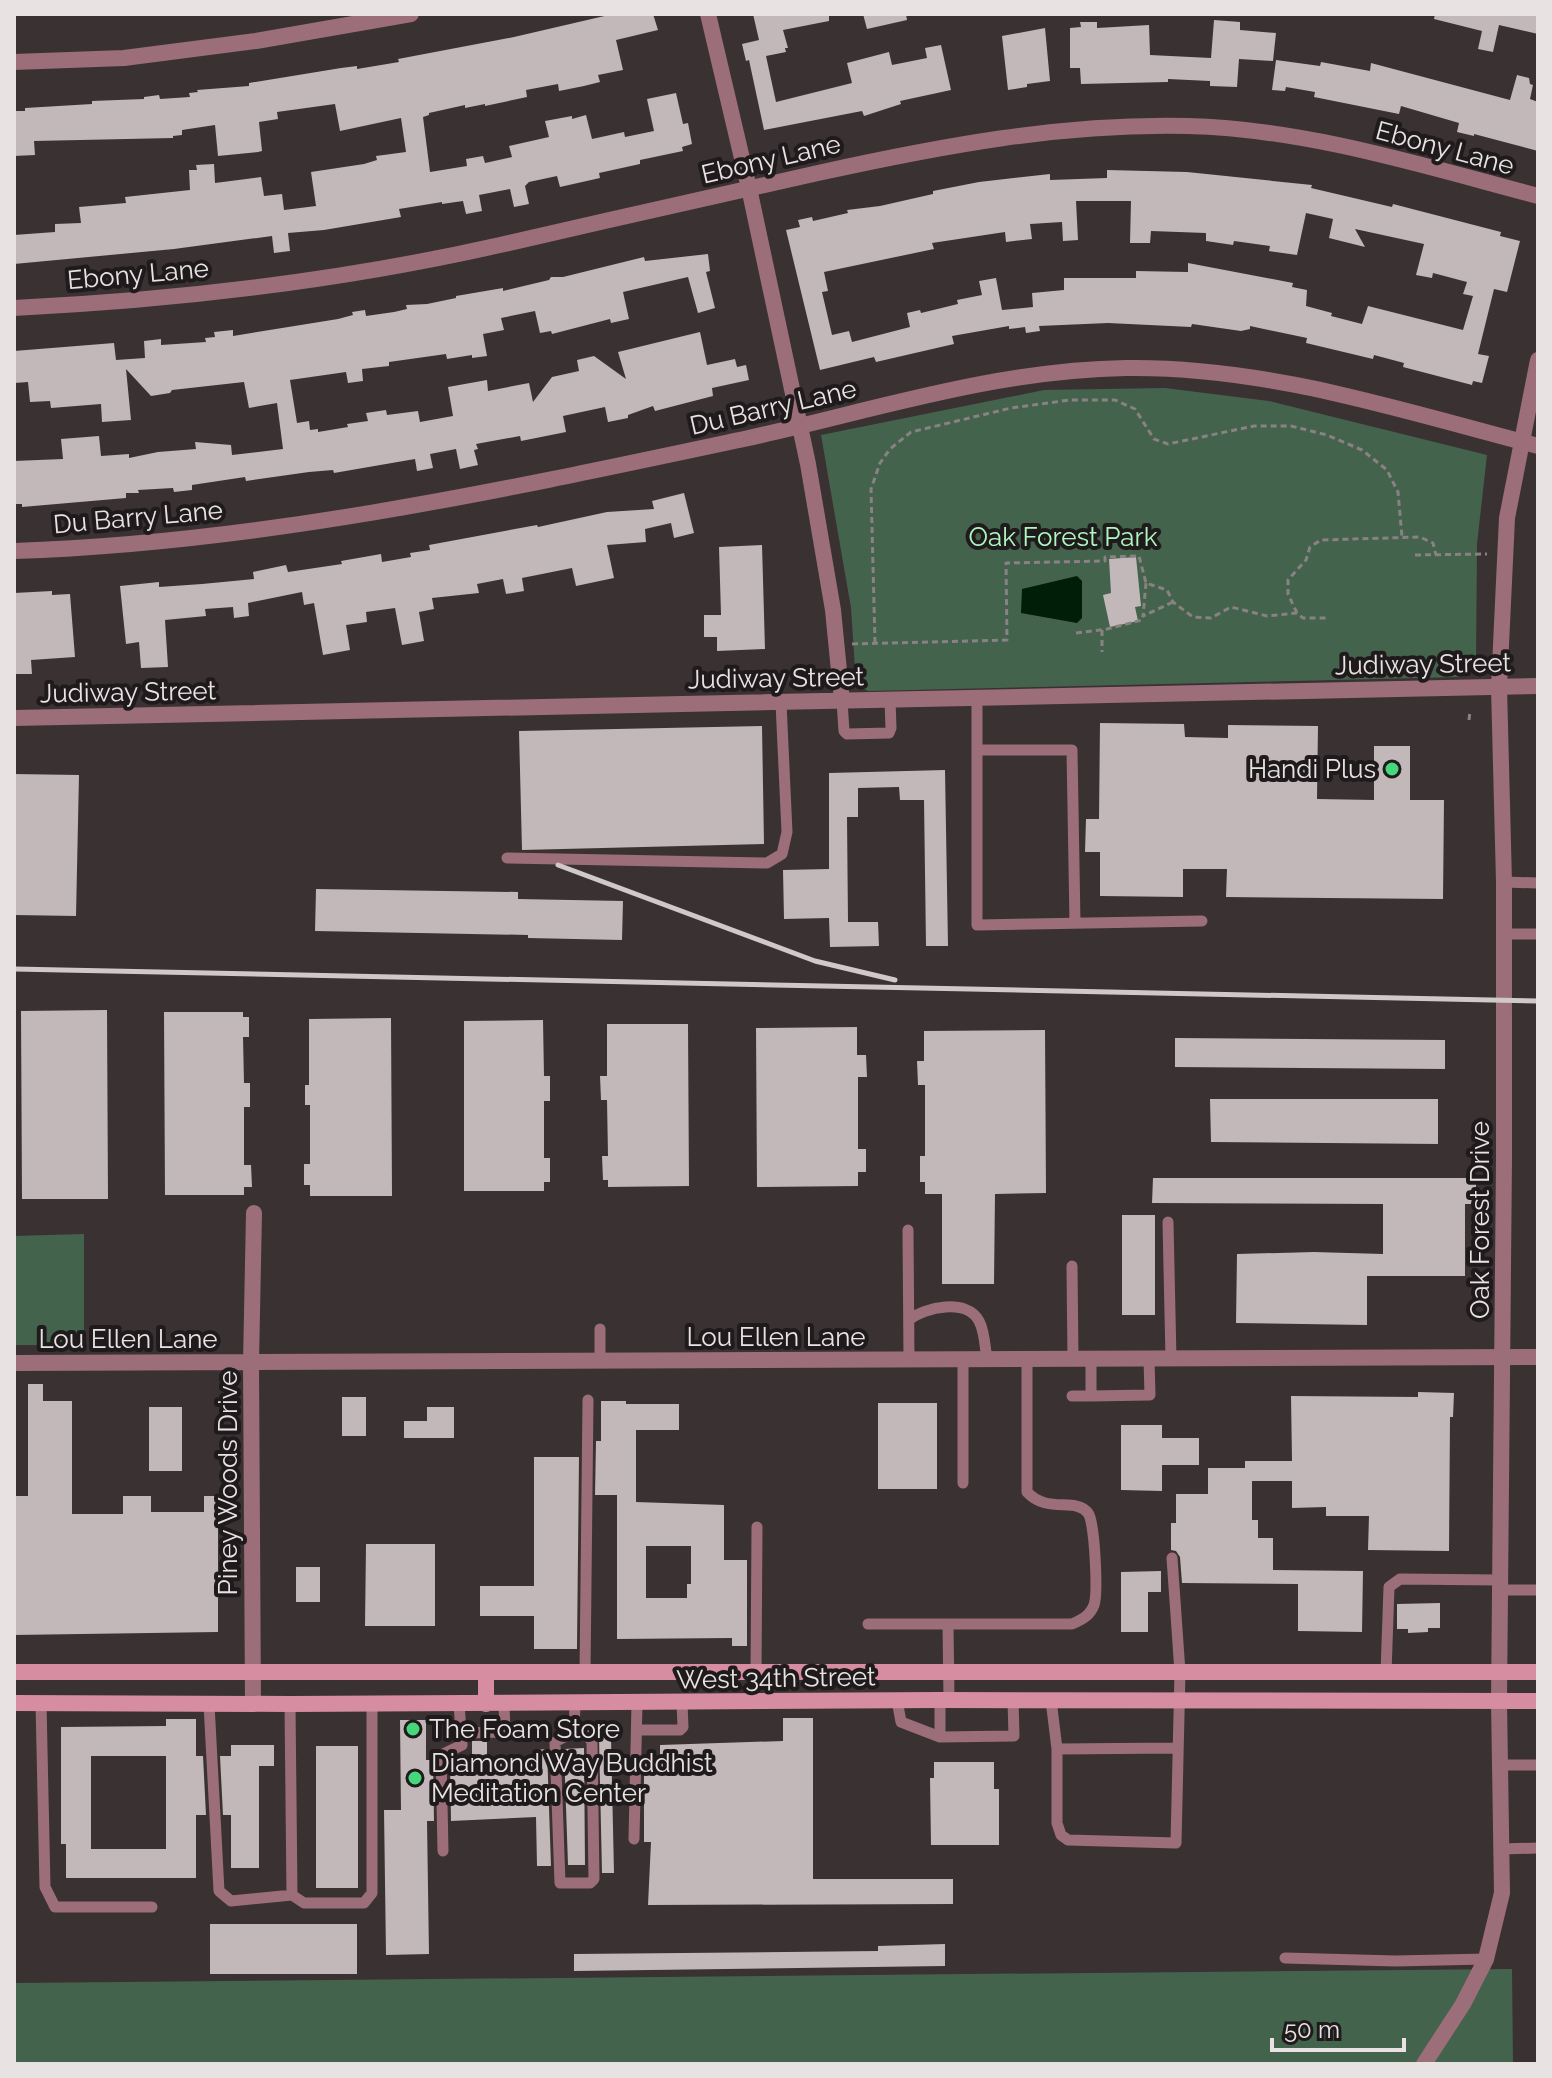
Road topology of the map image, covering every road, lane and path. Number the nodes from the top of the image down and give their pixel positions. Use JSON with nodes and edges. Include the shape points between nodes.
{"nodes":[{"id":1,"x":411,"y":14,"type":"edge"},
{"id":2,"x":708,"y":14,"type":"edge"},
{"id":3,"x":14,"y":62,"type":"edge"},
{"id":4,"x":749,"y":188,"type":"junction"},
{"id":5,"x":1538,"y":196,"type":"edge"},
{"id":6,"x":14,"y":308,"type":"edge"},
{"id":7,"x":1538,"y":360,"type":"edge"},
{"id":8,"x":801,"y":426,"type":"junction"},
{"id":9,"x":1521,"y":442,"type":"junction"},
{"id":10,"x":1538,"y":446,"type":"edge"},
{"id":11,"x":1402,"y":537,"type":"junction"},
{"id":12,"x":14,"y":551,"type":"edge"},
{"id":13,"x":1487,"y":554,"type":"dead end"},
{"id":14,"x":1415,"y":555,"type":"dead end"},
{"id":15,"x":1436,"y":555,"type":"junction"},
{"id":16,"x":1146,"y":583,"type":"junction"},
{"id":17,"x":1173,"y":602,"type":"junction"},
{"id":18,"x":1297,"y":613,"type":"junction"},
{"id":19,"x":1143,"y":616,"type":"junction"},
{"id":20,"x":1327,"y":618,"type":"dead end"},
{"id":21,"x":1102,"y":630,"type":"junction"},
{"id":22,"x":1076,"y":633,"type":"dead end"},
{"id":23,"x":875,"y":643,"type":"junction"},
{"id":24,"x":852,"y":644,"type":"dead end"},
{"id":25,"x":1102,"y":652,"type":"dead end"},
{"id":26,"x":1466,"y":661,"type":"dead end"},
{"id":27,"x":1471,"y":676,"type":"dead end"},
{"id":28,"x":1538,"y":686,"type":"edge"},
{"id":29,"x":1499,"y":687,"type":"junction"},
{"id":30,"x":977,"y":698,"type":"junction"},
{"id":31,"x":890,"y":700,"type":"junction"},
{"id":32,"x":842,"y":701,"type":"junction"},
{"id":33,"x":781,"y":703,"type":"junction"},
{"id":34,"x":1470,"y":711,"type":"dead end"},
{"id":35,"x":14,"y":718,"type":"edge"},
{"id":36,"x":1469,"y":720,"type":"dead end"},
{"id":37,"x":977,"y":750,"type":"junction"},
{"id":38,"x":507,"y":858,"type":"dead end"},
{"id":39,"x":1504,"y":882,"type":"junction"},
{"id":40,"x":1538,"y":883,"type":"edge"},
{"id":41,"x":1202,"y":921,"type":"dead end"},
{"id":42,"x":1075,"y":923,"type":"junction"},
{"id":43,"x":1504,"y":934,"type":"junction"},
{"id":44,"x":1538,"y":934,"type":"edge"},
{"id":45,"x":254,"y":1213,"type":"dead end"},
{"id":46,"x":1168,"y":1222,"type":"dead end"},
{"id":47,"x":908,"y":1230,"type":"dead end"},
{"id":48,"x":1072,"y":1266,"type":"dead end"},
{"id":49,"x":909,"y":1320,"type":"junction"},
{"id":50,"x":600,"y":1329,"type":"dead end"},
{"id":51,"x":1504,"y":1357,"type":"junction"},
{"id":52,"x":1538,"y":1357,"type":"edge"},
{"id":53,"x":1027,"y":1359,"type":"junction"},
{"id":54,"x":1073,"y":1359,"type":"junction"},
{"id":55,"x":1091,"y":1359,"type":"junction"},
{"id":56,"x":1149,"y":1359,"type":"junction"},
{"id":57,"x":1171,"y":1359,"type":"junction"},
{"id":58,"x":909,"y":1360,"type":"junction"},
{"id":59,"x":963,"y":1360,"type":"junction"},
{"id":60,"x":987,"y":1360,"type":"junction"},
{"id":61,"x":600,"y":1362,"type":"junction"},
{"id":62,"x":14,"y":1363,"type":"edge"},
{"id":63,"x":251,"y":1363,"type":"junction"},
{"id":64,"x":1072,"y":1396,"type":"dead end"},
{"id":65,"x":1091,"y":1396,"type":"junction"},
{"id":66,"x":588,"y":1400,"type":"dead end"},
{"id":67,"x":963,"y":1483,"type":"dead end"},
{"id":68,"x":757,"y":1527,"type":"dead end"},
{"id":69,"x":1172,"y":1558,"type":"dead end"},
{"id":70,"x":1499,"y":1585,"type":"junction"},
{"id":71,"x":1538,"y":1590,"type":"edge"},
{"id":72,"x":868,"y":1624,"type":"dead end"},
{"id":73,"x":948,"y":1624,"type":"junction"},
{"id":74,"x":252,"y":1671,"type":"junction"},
{"id":75,"x":14,"y":1672,"type":"edge"},
{"id":76,"x":486,"y":1672,"type":"junction"},
{"id":77,"x":948,"y":1672,"type":"junction"},
{"id":78,"x":1180,"y":1672,"type":"junction"},
{"id":79,"x":1538,"y":1672,"type":"edge"},
{"id":80,"x":585,"y":1673,"type":"junction"},
{"id":81,"x":710,"y":1673,"type":"junction"},
{"id":82,"x":756,"y":1673,"type":"junction"},
{"id":83,"x":1386,"y":1673,"type":"junction"},
{"id":84,"x":1498,"y":1673,"type":"junction"},
{"id":85,"x":897,"y":1700,"type":"junction"},
{"id":86,"x":944,"y":1700,"type":"junction"},
{"id":87,"x":1013,"y":1700,"type":"junction"},
{"id":88,"x":1051,"y":1700,"type":"junction"},
{"id":89,"x":1179,"y":1700,"type":"junction"},
{"id":90,"x":1499,"y":1701,"type":"junction"},
{"id":91,"x":1538,"y":1701,"type":"edge"},
{"id":92,"x":711,"y":1702,"type":"junction"},
{"id":93,"x":14,"y":1703,"type":"edge"},
{"id":94,"x":41,"y":1703,"type":"junction"},
{"id":95,"x":637,"y":1703,"type":"junction"},
{"id":96,"x":682,"y":1703,"type":"junction"},
{"id":97,"x":209,"y":1704,"type":"junction"},
{"id":98,"x":253,"y":1704,"type":"junction"},
{"id":99,"x":290,"y":1704,"type":"junction"},
{"id":100,"x":372,"y":1704,"type":"junction"},
{"id":101,"x":459,"y":1704,"type":"junction"},
{"id":102,"x":495,"y":1704,"type":"junction"},
{"id":103,"x":575,"y":1704,"type":"junction"},
{"id":104,"x":637,"y":1730,"type":"junction"},
{"id":105,"x":574,"y":1732,"type":"junction"},
{"id":106,"x":461,"y":1733,"type":"junction"},
{"id":107,"x":940,"y":1737,"type":"junction"},
{"id":108,"x":1178,"y":1748,"type":"junction"},
{"id":109,"x":1057,"y":1749,"type":"junction"},
{"id":110,"x":1500,"y":1765,"type":"junction"},
{"id":111,"x":1538,"y":1765,"type":"edge"},
{"id":112,"x":634,"y":1839,"type":"dead end"},
{"id":113,"x":1538,"y":1848,"type":"edge"},
{"id":114,"x":1501,"y":1849,"type":"junction"},
{"id":115,"x":443,"y":1851,"type":"dead end"},
{"id":116,"x":292,"y":1895,"type":"junction"},
{"id":117,"x":152,"y":1907,"type":"dead end"},
{"id":118,"x":1285,"y":1958,"type":"dead end"},
{"id":119,"x":1486,"y":1959,"type":"junction"},
{"id":120,"x":1424,"y":2064,"type":"edge"}],
"edges":[{"from":1,"to":3,"type":"street","via":[[124,58]]},
{"from":2,"to":4,"type":"street"},
{"from":4,"to":5,"type":"street","name":"Ebony Lane","via":[[1020,134],[1192,126],[1364,151]]},
{"from":4,"to":6,"type":"street","name":"Ebony Lane","via":[[352,272],[210,292]]},
{"from":4,"to":8,"type":"street"},
{"from":7,"to":9,"type":"street","name":"Oak Forest Drive"},
{"from":8,"to":9,"type":"street","name":"Du Barry Lane","via":[[969,385],[1126,368],[1206,371],[1289,383]]},
{"from":8,"to":12,"type":"street","name":"Du Barry Lane","via":[[386,509],[220,535]]},
{"from":8,"to":32,"type":"street","via":[[833,610]]},
{"from":9,"to":10,"type":"street","name":"Du Barry Lane"},
{"from":9,"to":29,"type":"street","name":"Oak Forest Drive","via":[[1507,518]]},
{"from":11,"to":15,"type":"path","via":[[1429,540]]},
{"from":11,"to":18,"type":"path","via":[[1317,541],[1288,580]]},
{"from":11,"to":23,"type":"path","via":[[1398,492],[1387,470],[1362,450],[1327,435],[1291,426],[1254,426],[1168,444],[1154,439],[1135,409],[1115,400],[1070,400],[999,411],[911,432],[880,463],[871,489]]},
{"from":13,"to":15,"type":"path"},
{"from":14,"to":15,"type":"path"},
{"from":16,"to":17,"type":"path","via":[[1167,590]]},
{"from":16,"to":19,"type":"path"},
{"from":16,"to":23,"type":"path","via":[[1139,556],[1006,563],[1007,640]]},
{"from":17,"to":18,"type":"path","via":[[1193,617],[1206,619],[1231,607],[1267,616]]},
{"from":17,"to":19,"type":"path"},
{"from":18,"to":20,"type":"path"},
{"from":19,"to":21,"type":"path"},
{"from":21,"to":22,"type":"path"},
{"from":21,"to":25,"type":"path"},
{"from":23,"to":24,"type":"path"},
{"from":26,"to":27,"type":"path"},
{"from":28,"to":29,"type":"street","name":"Judiway Street"},
{"from":29,"to":30,"type":"street","name":"Judiway Street"},
{"from":29,"to":39,"type":"street","name":"Oak Forest Drive"},
{"from":30,"to":31,"type":"street","name":"Judiway Street"},
{"from":30,"to":37,"type":"lane"},
{"from":31,"to":32,"type":"street","name":"Judiway Street"},
{"from":31,"to":32,"type":"lane","via":[[889,733],[847,734]]},
{"from":32,"to":33,"type":"street","name":"Judiway Street"},
{"from":33,"to":35,"type":"street","name":"Judiway Street"},
{"from":33,"to":38,"type":"lane","via":[[787,832],[782,854],[767,863]]},
{"from":34,"to":36,"type":"path"},
{"from":37,"to":42,"type":"lane","via":[[1072,750]]},
{"from":37,"to":42,"type":"lane","via":[[977,925]]},
{"from":39,"to":40,"type":"lane"},
{"from":39,"to":43,"type":"street","name":"Oak Forest Drive"},
{"from":41,"to":42,"type":"lane"},
{"from":43,"to":44,"type":"lane"},
{"from":43,"to":51,"type":"street","name":"Oak Forest Drive"},
{"from":45,"to":63,"type":"street","name":"Piney Woods Drive"},
{"from":46,"to":57,"type":"lane"},
{"from":47,"to":49,"type":"lane"},
{"from":48,"to":54,"type":"lane"},
{"from":49,"to":58,"type":"lane"},
{"from":49,"to":60,"type":"lane","via":[[920,1310],[943,1306],[969,1311],[978,1320]]},
{"from":50,"to":61,"type":"lane"},
{"from":51,"to":52,"type":"street","name":"Lou Ellen Lane"},
{"from":51,"to":57,"type":"street","name":"Lou Ellen Lane"},
{"from":51,"to":70,"type":"street","name":"Oak Forest Drive"},
{"from":53,"to":54,"type":"street","name":"Lou Ellen Lane"},
{"from":53,"to":60,"type":"street","name":"Lou Ellen Lane"},
{"from":53,"to":73,"type":"lane","via":[[1027,1492],[1035,1501],[1079,1506],[1088,1513],[1094,1527],[1095,1603],[1087,1617],[1072,1624]]},
{"from":54,"to":55,"type":"street","name":"Lou Ellen Lane"},
{"from":55,"to":56,"type":"street","name":"Lou Ellen Lane"},
{"from":55,"to":65,"type":"lane"},
{"from":56,"to":57,"type":"street","name":"Lou Ellen Lane"},
{"from":56,"to":65,"type":"lane","via":[[1150,1395]]},
{"from":58,"to":59,"type":"street","name":"Lou Ellen Lane"},
{"from":58,"to":61,"type":"street","name":"Lou Ellen Lane"},
{"from":59,"to":60,"type":"street","name":"Lou Ellen Lane"},
{"from":59,"to":67,"type":"lane"},
{"from":61,"to":63,"type":"street","name":"Lou Ellen Lane"},
{"from":62,"to":63,"type":"street","name":"Lou Ellen Lane"},
{"from":63,"to":74,"type":"street","name":"Piney Woods Drive"},
{"from":64,"to":65,"type":"lane"},
{"from":66,"to":80,"type":"lane"},
{"from":68,"to":82,"type":"lane"},
{"from":69,"to":78,"type":"lane"},
{"from":70,"to":71,"type":"lane"},
{"from":70,"to":83,"type":"lane","via":[[1393,1582]]},
{"from":70,"to":84,"type":"street","name":"Oak Forest Drive"},
{"from":72,"to":73,"type":"lane"},
{"from":73,"to":77,"type":"lane"},
{"from":74,"to":75,"type":"main road","name":"West 34th Street"},
{"from":74,"to":76,"type":"main road","name":"West 34th Street"},
{"from":74,"to":98,"type":"street","name":"Piney Woods Drive"},
{"from":76,"to":80,"type":"main road","name":"West 34th Street"},
{"from":76,"to":102,"type":"main road"},
{"from":77,"to":78,"type":"main road","name":"West 34th Street"},
{"from":77,"to":82,"type":"main road","name":"West 34th Street"},
{"from":77,"to":86,"type":"lane"},
{"from":78,"to":83,"type":"main road","name":"West 34th Street"},
{"from":78,"to":89,"type":"lane"},
{"from":79,"to":84,"type":"main road","name":"West 34th Street"},
{"from":80,"to":81,"type":"main road","name":"West 34th Street"},
{"from":81,"to":82,"type":"main road","name":"West 34th Street"},
{"from":81,"to":92,"type":"main road"},
{"from":83,"to":84,"type":"main road","name":"West 34th Street"},
{"from":84,"to":90,"type":"street","name":"Oak Forest Drive"},
{"from":85,"to":86,"type":"main road","name":"West 34th Street"},
{"from":85,"to":92,"type":"main road","name":"West 34th Street"},
{"from":85,"to":107,"type":"lane","via":[[901,1722]]},
{"from":86,"to":87,"type":"main road","name":"West 34th Street"},
{"from":86,"to":107,"type":"lane"},
{"from":87,"to":88,"type":"main road","name":"West 34th Street"},
{"from":87,"to":107,"type":"lane","via":[[1014,1736]]},
{"from":88,"to":89,"type":"main road","name":"West 34th Street"},
{"from":88,"to":109,"type":"lane"},
{"from":89,"to":90,"type":"main road","name":"West 34th Street"},
{"from":89,"to":108,"type":"lane"},
{"from":90,"to":91,"type":"main road","name":"West 34th Street"},
{"from":90,"to":110,"type":"street","name":"Oak Forest Drive"},
{"from":92,"to":96,"type":"main road","name":"West 34th Street"},
{"from":93,"to":94,"type":"main road","name":"West 34th Street"},
{"from":94,"to":97,"type":"main road","name":"West 34th Street"},
{"from":94,"to":117,"type":"lane","via":[[45,1887],[55,1907]]},
{"from":95,"to":96,"type":"main road","name":"West 34th Street"},
{"from":95,"to":103,"type":"main road","name":"West 34th Street"},
{"from":95,"to":104,"type":"lane"},
{"from":96,"to":104,"type":"lane","via":[[680,1730]]},
{"from":97,"to":98,"type":"main road","name":"West 34th Street"},
{"from":97,"to":116,"type":"lane","via":[[219,1891],[231,1901]]},
{"from":98,"to":99,"type":"main road","name":"West 34th Street"},
{"from":99,"to":100,"type":"main road","name":"West 34th Street"},
{"from":99,"to":116,"type":"lane"},
{"from":100,"to":101,"type":"main road","name":"West 34th Street"},
{"from":100,"to":116,"type":"lane","via":[[372,1893],[364,1903],[304,1903]]},
{"from":101,"to":102,"type":"main road","name":"West 34th Street"},
{"from":101,"to":106,"type":"lane"},
{"from":102,"to":103,"type":"main road","name":"West 34th Street"},
{"from":102,"to":106,"type":"lane","via":[[505,1732]]},
{"from":103,"to":105,"type":"lane"},
{"from":104,"to":112,"type":"lane"},
{"from":105,"to":105,"type":"lane","via":[[592,1742],[590,1883],[560,1883],[555,1742]]},
{"from":106,"to":115,"type":"lane","via":[[462,1745],[441,1755]]},
{"from":108,"to":109,"type":"lane"},
{"from":108,"to":109,"type":"lane","via":[[1173,1844],[1068,1840],[1061,1835]]},
{"from":110,"to":111,"type":"lane"},
{"from":110,"to":114,"type":"street","name":"Oak Forest Drive"},
{"from":113,"to":114,"type":"lane"},
{"from":114,"to":119,"type":"street","name":"Oak Forest Drive","via":[[1502,1893]]},
{"from":118,"to":119,"type":"lane"},
{"from":119,"to":120,"type":"street","name":"Oak Forest Drive"}]}
